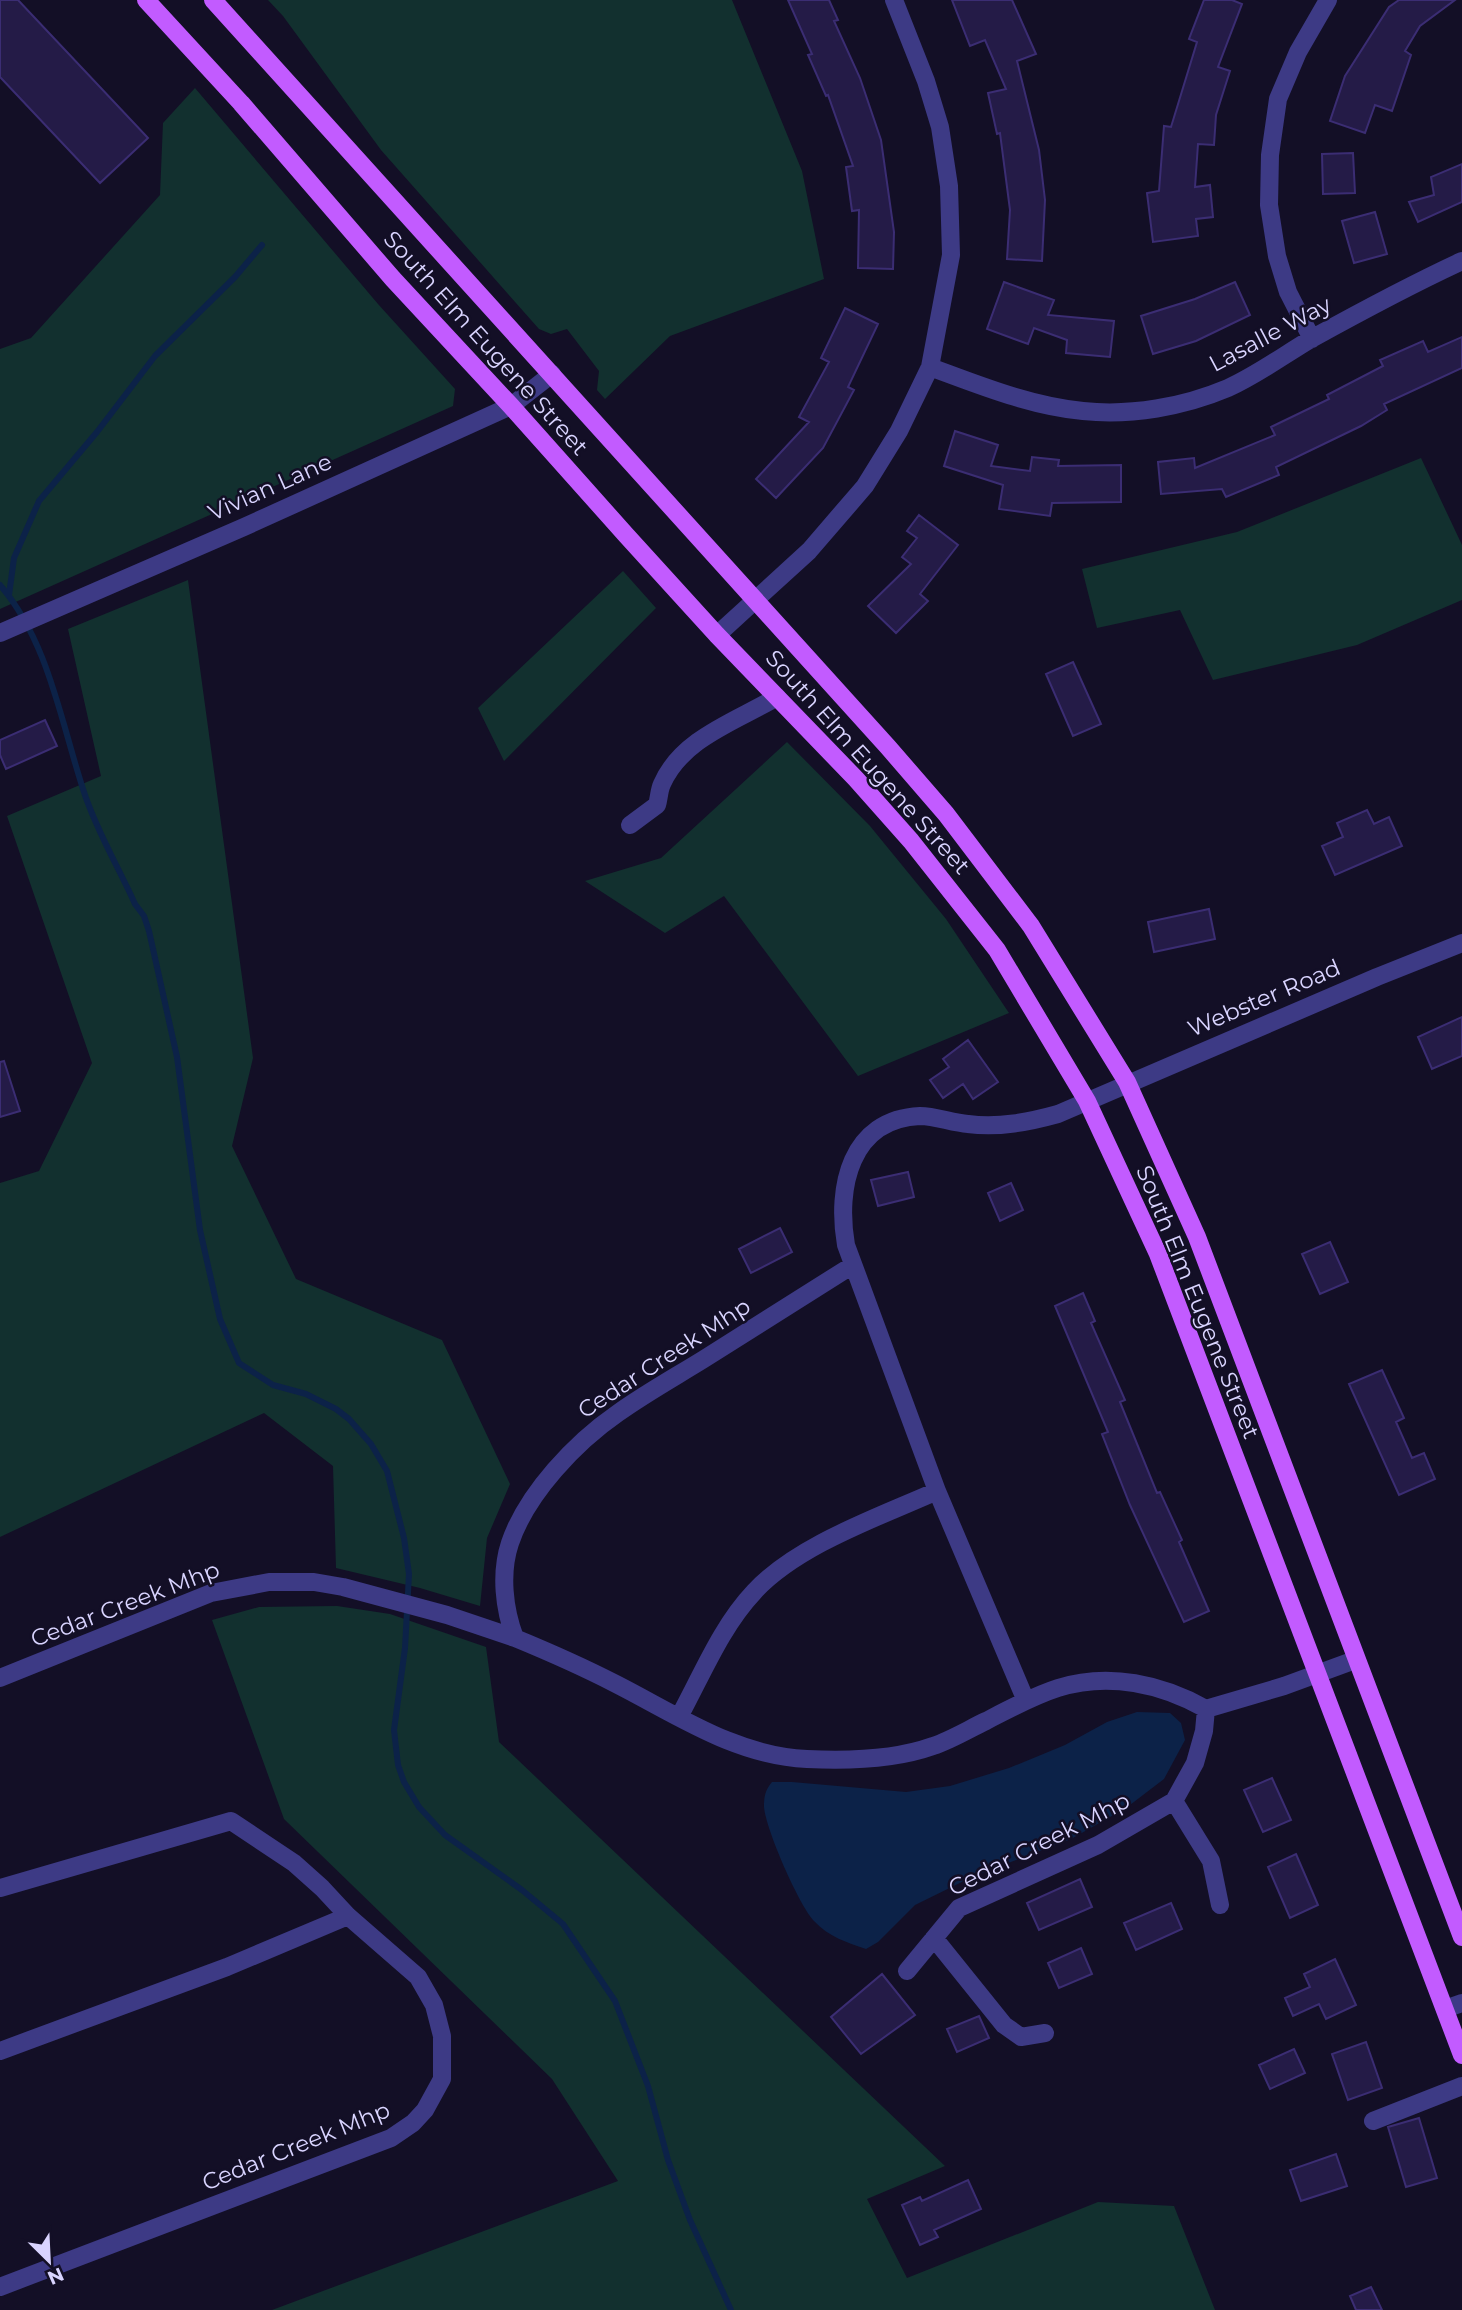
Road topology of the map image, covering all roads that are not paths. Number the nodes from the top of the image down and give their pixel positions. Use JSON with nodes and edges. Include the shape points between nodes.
{"nodes":[{"id":1,"x":146,"y":0,"type":"edge"},
{"id":2,"x":213,"y":0,"type":"edge"},
{"id":3,"x":894,"y":0,"type":"edge"},
{"id":4,"x":1328,"y":0,"type":"edge"},
{"id":5,"x":1462,"y":261,"type":"edge"},
{"id":6,"x":1312,"y":339,"type":"junction"},
{"id":7,"x":930,"y":367,"type":"junction"},
{"id":8,"x":552,"y":374,"type":"junction"},
{"id":9,"x":511,"y":405,"type":"junction"},
{"id":10,"x":755,"y":601,"type":"junction"},
{"id":11,"x":0,"y":633,"type":"edge"},
{"id":12,"x":717,"y":635,"type":"junction"},
{"id":13,"x":777,"y":697,"type":"junction"},
{"id":14,"x":630,"y":825,"type":"dead end"},
{"id":15,"x":1462,"y":943,"type":"edge"},
{"id":16,"x":1127,"y":1082,"type":"junction"},
{"id":17,"x":1087,"y":1101,"type":"junction"},
{"id":18,"x":853,"y":1265,"type":"junction"},
{"id":19,"x":937,"y":1491,"type":"junction"},
{"id":20,"x":514,"y":1638,"type":"junction"},
{"id":21,"x":1356,"y":1660,"type":"junction"},
{"id":22,"x":1316,"y":1675,"type":"junction"},
{"id":23,"x":0,"y":1678,"type":"edge"},
{"id":24,"x":1026,"y":1701,"type":"junction"},
{"id":25,"x":1206,"y":1709,"type":"junction"},
{"id":26,"x":679,"y":1717,"type":"junction"},
{"id":27,"x":1174,"y":1801,"type":"junction"},
{"id":28,"x":0,"y":1888,"type":"edge"},
{"id":29,"x":1220,"y":1905,"type":"dead end"},
{"id":30,"x":348,"y":1916,"type":"junction"},
{"id":31,"x":1462,"y":1937,"type":"edge"},
{"id":32,"x":934,"y":1938,"type":"junction"},
{"id":33,"x":907,"y":1970,"type":"dead end"},
{"id":34,"x":1454,"y":2006,"type":"edge"},
{"id":35,"x":1045,"y":2033,"type":"dead end"},
{"id":36,"x":0,"y":2051,"type":"edge"},
{"id":37,"x":1462,"y":2055,"type":"edge"},
{"id":38,"x":1462,"y":2086,"type":"edge"},
{"id":39,"x":1373,"y":2121,"type":"dead end"},
{"id":40,"x":0,"y":2287,"type":"edge"}],
"edges":[{"from":1,"to":9,"type":"main road","name":"South Elm Eugene Street"},
{"from":2,"to":8,"type":"main road","name":"South Elm Eugene Street"},
{"from":3,"to":7,"type":"street","via":[[940,127],[949,186],[951,255]]},
{"from":4,"to":6,"type":"street","via":[[1298,52],[1279,99],[1270,155],[1269,205],[1277,256],[1288,292]]},
{"from":5,"to":6,"type":"street","name":"Lasalle Way"},
{"from":6,"to":7,"type":"street","name":"Lasalle Way","via":[[1229,387],[1177,404],[1127,412],[1081,411],[1025,400]]},
{"from":7,"to":10,"type":"street","via":[[866,486],[809,551]]},
{"from":8,"to":9,"type":"street","name":"Vivian Lane"},
{"from":8,"to":10,"type":"main road","name":"South Elm Eugene Street"},
{"from":9,"to":11,"type":"street","name":"Vivian Lane"},
{"from":9,"to":12,"type":"main road","name":"South Elm Eugene Street"},
{"from":10,"to":12,"type":"street"},
{"from":10,"to":16,"type":"main road","name":"South Elm Eugene Street","via":[[946,814],[1031,926]]},
{"from":12,"to":13,"type":"main road","name":"South Elm Eugene Street"},
{"from":13,"to":14,"type":"street","via":[[683,753],[662,785],[657,805]]},
{"from":13,"to":17,"type":"main road","name":"South Elm Eugene Street","via":[[911,841],[997,950]]},
{"from":15,"to":16,"type":"street","name":"Webster Road"},
{"from":16,"to":17,"type":"street","name":"Webster Road"},
{"from":16,"to":21,"type":"main road","name":"South Elm Eugene Street","via":[[1197,1237]]},
{"from":17,"to":18,"type":"street","via":[[1058,1114],[1007,1125],[969,1125],[923,1116],[884,1125],[860,1146],[843,1194],[843,1225]]},
{"from":17,"to":22,"type":"main road","name":"South Elm Eugene Street","via":[[1158,1254]]},
{"from":18,"to":19,"type":"street"},
{"from":18,"to":20,"type":"street","name":"Cedar Creek Mhp","via":[[618,1413],[560,1465],[532,1502],[510,1543],[505,1596]]},
{"from":19,"to":24,"type":"street"},
{"from":19,"to":26,"type":"street","via":[[803,1552],[772,1574],[738,1611]]},
{"from":20,"to":23,"type":"street","name":"Cedar Creek Mhp","via":[[344,1587],[269,1582],[211,1593]]},
{"from":20,"to":26,"type":"street","name":"Cedar Creek Mhp"},
{"from":21,"to":22,"type":"street"},
{"from":21,"to":31,"type":"main road","name":"South Elm Eugene Street"},
{"from":22,"to":25,"type":"street"},
{"from":22,"to":34,"type":"main road","name":"South Elm Eugene Street"},
{"from":24,"to":25,"type":"street","name":"Cedar Creek Mhp","via":[[1082,1682],[1117,1681],[1164,1689]]},
{"from":24,"to":26,"type":"street","name":"Cedar Creek Mhp","via":[[934,1746],[848,1760],[760,1753]]},
{"from":25,"to":27,"type":"street","via":[[1195,1763]]},
{"from":27,"to":29,"type":"street","via":[[1211,1861]]},
{"from":27,"to":32,"type":"street","name":"Cedar Creek Mhp","via":[[1098,1845],[959,1908]]},
{"from":28,"to":30,"type":"street","name":"Cedar Creek Mhp","via":[[231,1821],[294,1863]]},
{"from":30,"to":36,"type":"street"},
{"from":30,"to":40,"type":"street","name":"Cedar Creek Mhp","via":[[418,1977],[434,2006],[442,2036],[442,2079],[413,2123],[391,2138]]},
{"from":32,"to":33,"type":"street","name":"Cedar Creek Mhp"},
{"from":32,"to":35,"type":"street","via":[[1004,2025],[1021,2038]]},
{"from":34,"to":37,"type":"main road","name":"South Elm Eugene Street"},
{"from":38,"to":39,"type":"street"}]}
